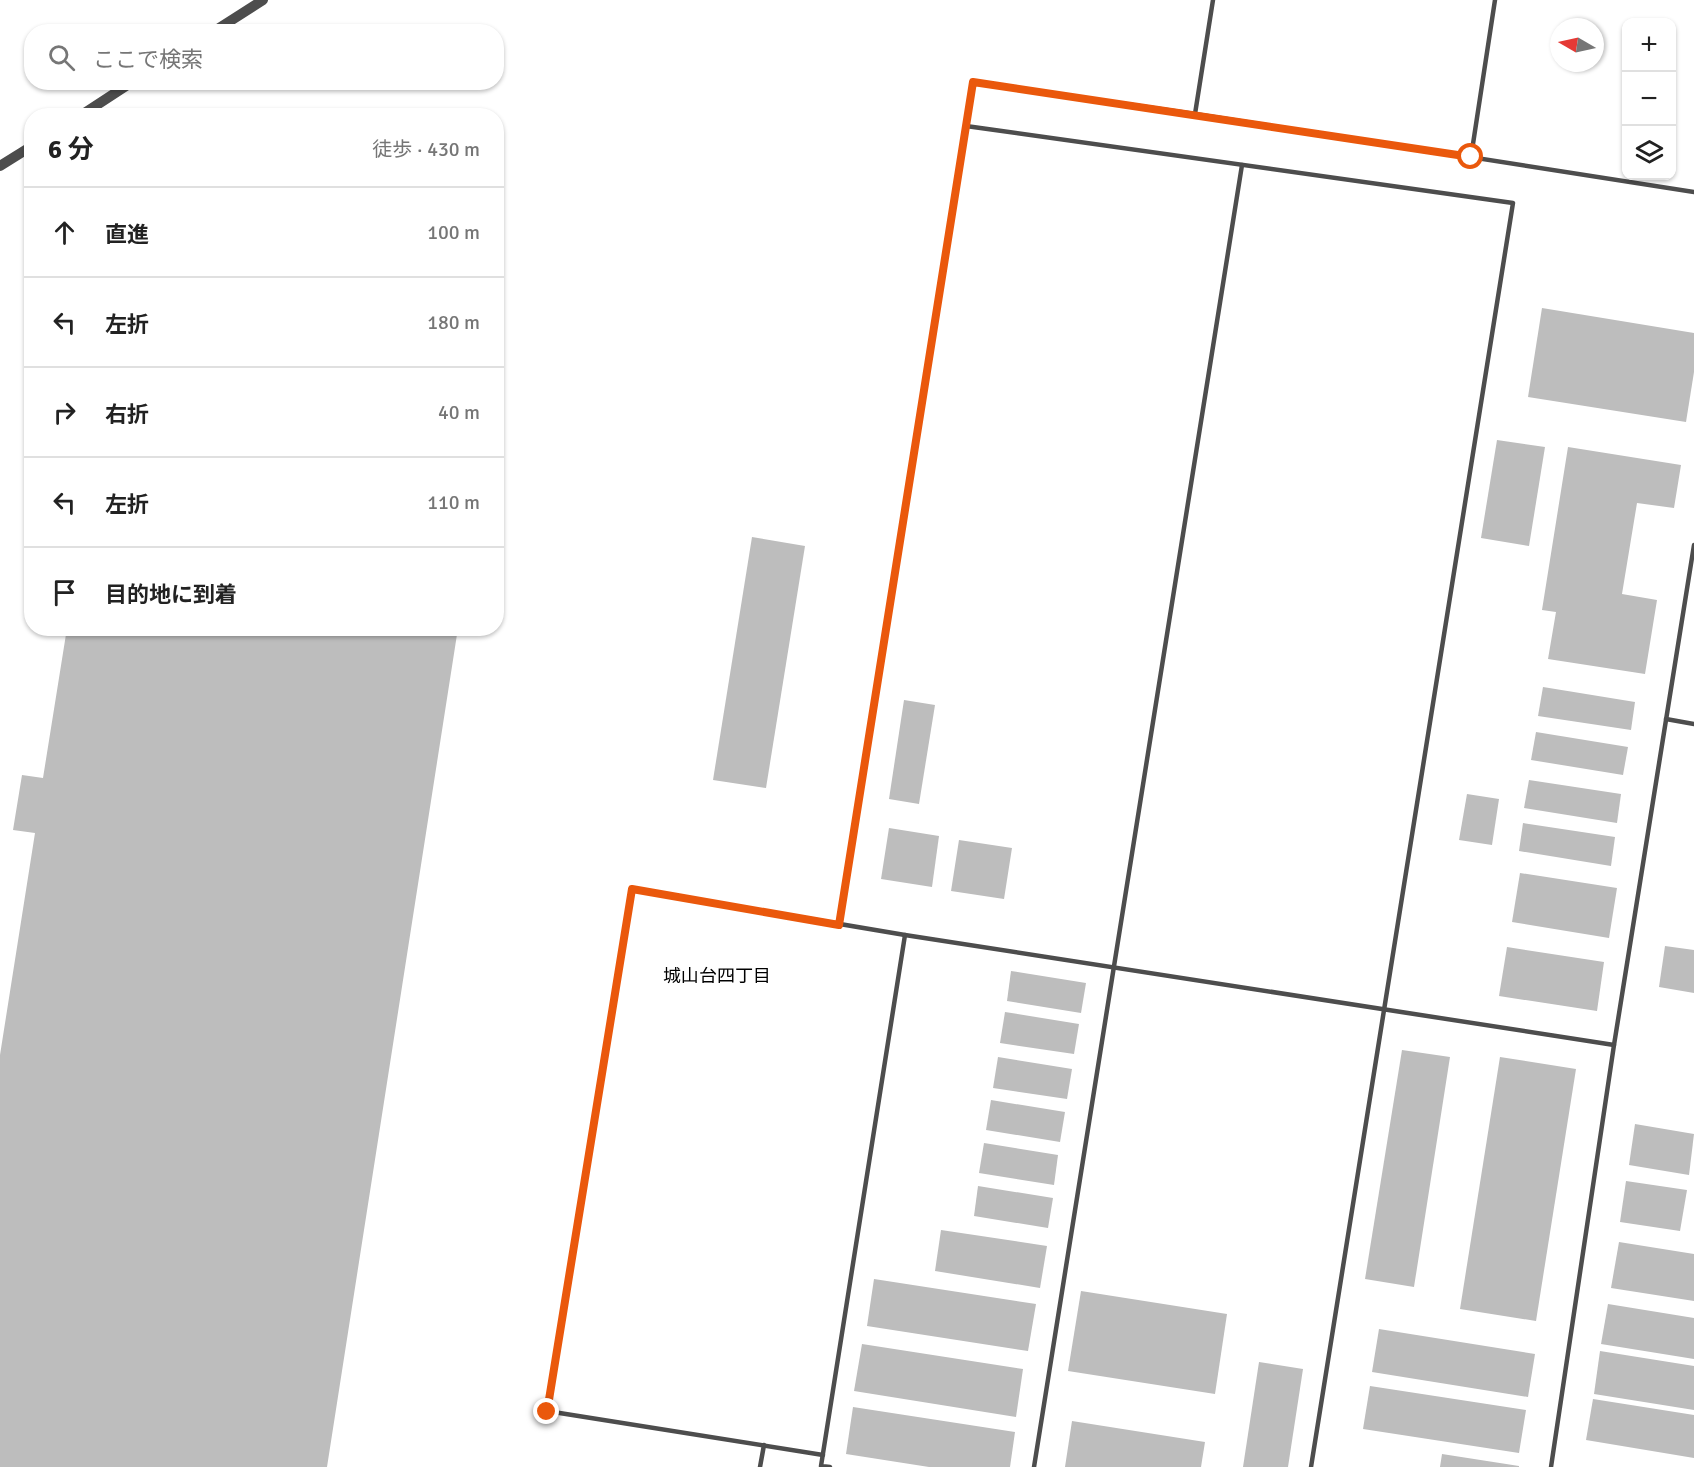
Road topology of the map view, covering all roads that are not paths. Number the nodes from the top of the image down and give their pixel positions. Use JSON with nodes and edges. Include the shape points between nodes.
{"nodes":[{"id":1,"x":263,"y":0,"type":"edge"},
{"id":2,"x":1213,"y":0,"type":"edge"},
{"id":3,"x":1495,"y":0,"type":"edge"},
{"id":4,"x":226,"y":24,"type":"edge"},
{"id":5,"x":120,"y":90,"type":"edge"},
{"id":6,"x":92,"y":108,"type":"edge"},
{"id":7,"x":1195,"y":114,"type":"junction"},
{"id":8,"x":966,"y":126,"type":"junction"},
{"id":9,"x":24,"y":151,"type":"edge"},
{"id":10,"x":1471,"y":157,"type":"junction"},
{"id":11,"x":1242,"y":165,"type":"junction"},
{"id":12,"x":0,"y":166,"type":"edge"},
{"id":13,"x":1694,"y":192,"type":"edge"},
{"id":14,"x":1694,"y":544,"type":"edge"},
{"id":15,"x":1666,"y":719,"type":"junction"},
{"id":16,"x":1694,"y":724,"type":"edge"},
{"id":17,"x":839,"y":925,"type":"junction"},
{"id":18,"x":905,"y":935,"type":"junction"},
{"id":19,"x":1112,"y":968,"type":"junction"},
{"id":20,"x":1382,"y":1011,"type":"junction"},
{"id":21,"x":1614,"y":1045,"type":"junction"},
{"id":22,"x":764,"y":1445,"type":"junction"},
{"id":23,"x":823,"y":1455,"type":"junction"},
{"id":24,"x":760,"y":1467,"type":"edge"},
{"id":25,"x":830,"y":1467,"type":"edge"},
{"id":26,"x":1034,"y":1467,"type":"edge"},
{"id":27,"x":1311,"y":1467,"type":"edge"},
{"id":28,"x":1551,"y":1467,"type":"edge"}],
"edges":[{"from":1,"to":4,"type":"street"},
{"from":2,"to":7,"type":"lane"},
{"from":3,"to":10,"type":"lane"},
{"from":5,"to":6,"type":"street"},
{"from":7,"to":8,"type":"lane","via":[[973,82]]},
{"from":7,"to":10,"type":"lane"},
{"from":8,"to":11,"type":"lane"},
{"from":8,"to":17,"type":"lane"},
{"from":9,"to":12,"type":"street"},
{"from":10,"to":13,"type":"lane"},
{"from":11,"to":19,"type":"lane"},
{"from":11,"to":20,"type":"lane","via":[[1513,203]]},
{"from":14,"to":15,"type":"lane"},
{"from":15,"to":16,"type":"lane"},
{"from":15,"to":21,"type":"lane"},
{"from":17,"to":18,"type":"lane"},
{"from":17,"to":22,"type":"lane","via":[[632,889],[547,1412]]},
{"from":18,"to":19,"type":"lane"},
{"from":18,"to":23,"type":"lane"},
{"from":19,"to":20,"type":"lane"},
{"from":19,"to":26,"type":"lane"},
{"from":20,"to":21,"type":"lane"},
{"from":20,"to":27,"type":"lane"},
{"from":21,"to":28,"type":"lane"},
{"from":22,"to":23,"type":"lane"},
{"from":22,"to":24,"type":"lane"},
{"from":23,"to":25,"type":"lane","via":[[821,1466]]}]}
